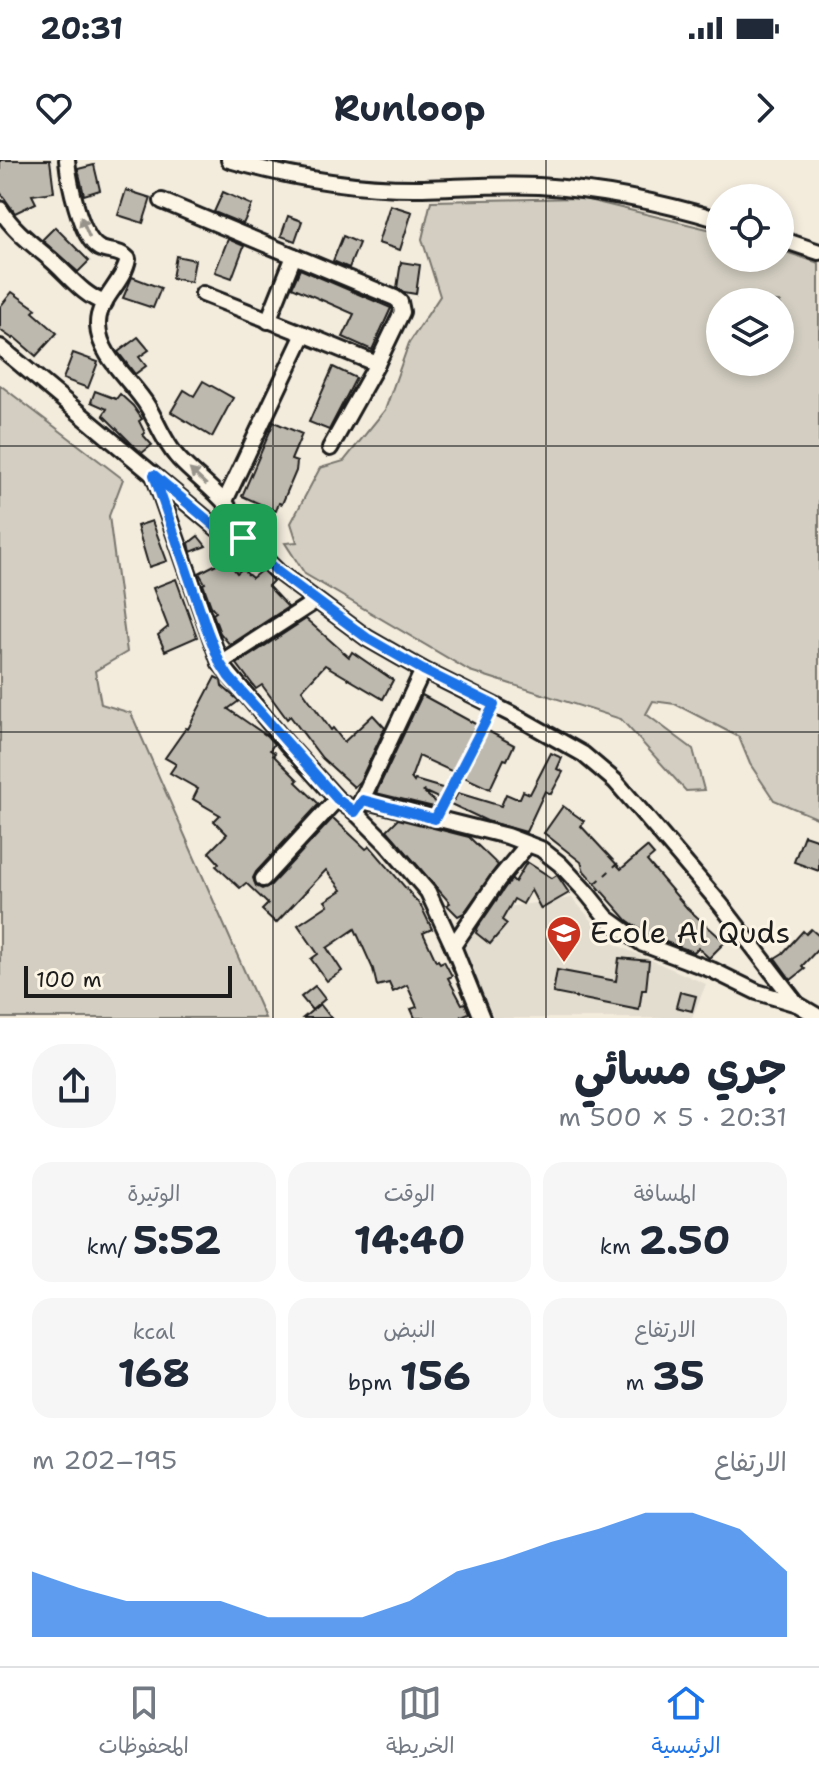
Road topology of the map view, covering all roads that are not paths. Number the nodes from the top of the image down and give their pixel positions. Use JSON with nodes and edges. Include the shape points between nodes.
{"nodes":[{"id":1,"x":67,"y":160,"type":"edge"},
{"id":2,"x":229,"y":160,"type":"edge"},
{"id":3,"x":247,"y":162,"type":"edge"},
{"id":4,"x":162,"y":201,"type":"dead end"},
{"id":5,"x":0,"y":209,"type":"edge"},
{"id":6,"x":706,"y":216,"type":"edge"},
{"id":7,"x":794,"y":244,"type":"edge"},
{"id":8,"x":819,"y":252,"type":"edge"},
{"id":9,"x":294,"y":256,"type":"junction"},
{"id":10,"x":203,"y":294,"type":"dead end"},
{"id":11,"x":105,"y":303,"type":"junction"},
{"id":12,"x":268,"y":321,"type":"junction"},
{"id":13,"x":304,"y":334,"type":"junction"},
{"id":14,"x":0,"y":347,"type":"edge"},
{"id":15,"x":377,"y":364,"type":"junction"},
{"id":16,"x":330,"y":448,"type":"dead end"},
{"id":17,"x":154,"y":475,"type":"junction"},
{"id":18,"x":225,"y":501,"type":"junction"},
{"id":19,"x":243,"y":538,"type":"junction"},
{"id":20,"x":314,"y":602,"type":"junction"},
{"id":21,"x":220,"y":663,"type":"junction"},
{"id":22,"x":423,"y":670,"type":"junction"},
{"id":23,"x":337,"y":799,"type":"junction"},
{"id":24,"x":359,"y":806,"type":"junction"},
{"id":25,"x":528,"y":844,"type":"junction"},
{"id":26,"x":263,"y":879,"type":"dead end"},
{"id":27,"x":453,"y":946,"type":"junction"},
{"id":28,"x":797,"y":1004,"type":"junction"},
{"id":29,"x":817,"y":1012,"type":"edge"},
{"id":30,"x":482,"y":1018,"type":"edge"}],
"edges":[{"from":11,"to":1,"type":"street","one_way":true,"via":[[128,259],[90,239]]},
{"from":2,"to":3,"type":"street"},
{"from":3,"to":6,"type":"street","via":[[346,185],[580,189]]},
{"from":4,"to":9,"type":"street"},
{"from":5,"to":11,"type":"street","via":[[28,243]]},
{"from":7,"to":8,"type":"street"},
{"from":9,"to":12,"type":"street"},
{"from":9,"to":15,"type":"street","via":[[400,302],[402,312]]},
{"from":10,"to":12,"type":"street"},
{"from":18,"to":11,"type":"street","one_way":true,"via":[[171,449],[144,401],[117,369],[98,327]]},
{"from":12,"to":13,"type":"street"},
{"from":13,"to":15,"type":"street"},
{"from":13,"to":18,"type":"street"},
{"from":14,"to":17,"type":"street"},
{"from":15,"to":16,"type":"street"},
{"from":17,"to":19,"type":"street","via":[[217,528]]},
{"from":17,"to":21,"type":"street"},
{"from":18,"to":19,"type":"street","via":[[238,518]]},
{"from":19,"to":20,"type":"street"},
{"from":20,"to":21,"type":"street"},
{"from":20,"to":22,"type":"street"},
{"from":21,"to":23,"type":"street"},
{"from":22,"to":24,"type":"street"},
{"from":22,"to":28,"type":"street","via":[[583,754],[615,781]]},
{"from":23,"to":24,"type":"street"},
{"from":23,"to":26,"type":"street"},
{"from":24,"to":25,"type":"street"},
{"from":24,"to":27,"type":"street","via":[[428,892]]},
{"from":25,"to":27,"type":"street"},
{"from":25,"to":28,"type":"street","via":[[560,864],[607,918],[643,944]]},
{"from":27,"to":30,"type":"street"},
{"from":28,"to":29,"type":"street"}]}
